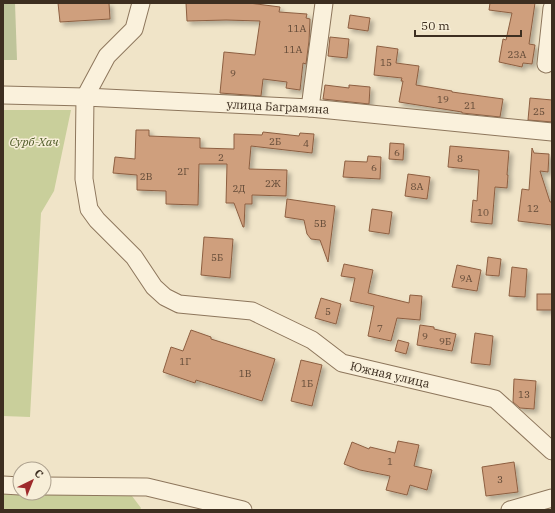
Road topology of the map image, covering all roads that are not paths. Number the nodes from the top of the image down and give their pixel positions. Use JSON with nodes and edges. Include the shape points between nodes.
{"nodes":[{"id":1,"x":324,"y":3,"type":"edge"},
{"id":2,"x":140,"y":4,"type":"edge"},
{"id":3,"x":552,"y":8,"type":"edge"},
{"id":4,"x":546,"y":64,"type":"dead end"},
{"id":5,"x":3,"y":95,"type":"edge"},
{"id":6,"x":85,"y":97,"type":"junction"},
{"id":7,"x":310,"y":108,"type":"junction"},
{"id":8,"x":552,"y":132,"type":"edge"},
{"id":9,"x":552,"y":450,"type":"edge"},
{"id":10,"x":52,"y":486,"type":"edge"},
{"id":11,"x":552,"y":498,"type":"edge"},
{"id":12,"x":243,"y":510,"type":"edge"},
{"id":13,"x":510,"y":510,"type":"edge"}],
"edges":[{"from":1,"to":7,"type":"street"},
{"from":2,"to":6,"type":"street","via":[[134,29],[107,56]]},
{"from":3,"to":4,"type":"street"},
{"from":5,"to":6,"type":"street","name":"улица Баграмяна"},
{"from":6,"to":7,"type":"street","name":"улица Баграмяна"},
{"from":6,"to":9,"type":"street","name":"Южная улица","via":[[84,179],[89,209],[134,257],[154,287],[165,297],[179,304],[252,311],[312,340],[342,363],[495,399]]},
{"from":7,"to":8,"type":"street","name":"улица Баграмяна"},
{"from":10,"to":12,"type":"street","via":[[147,487]]},
{"from":11,"to":13,"type":"street"}]}
